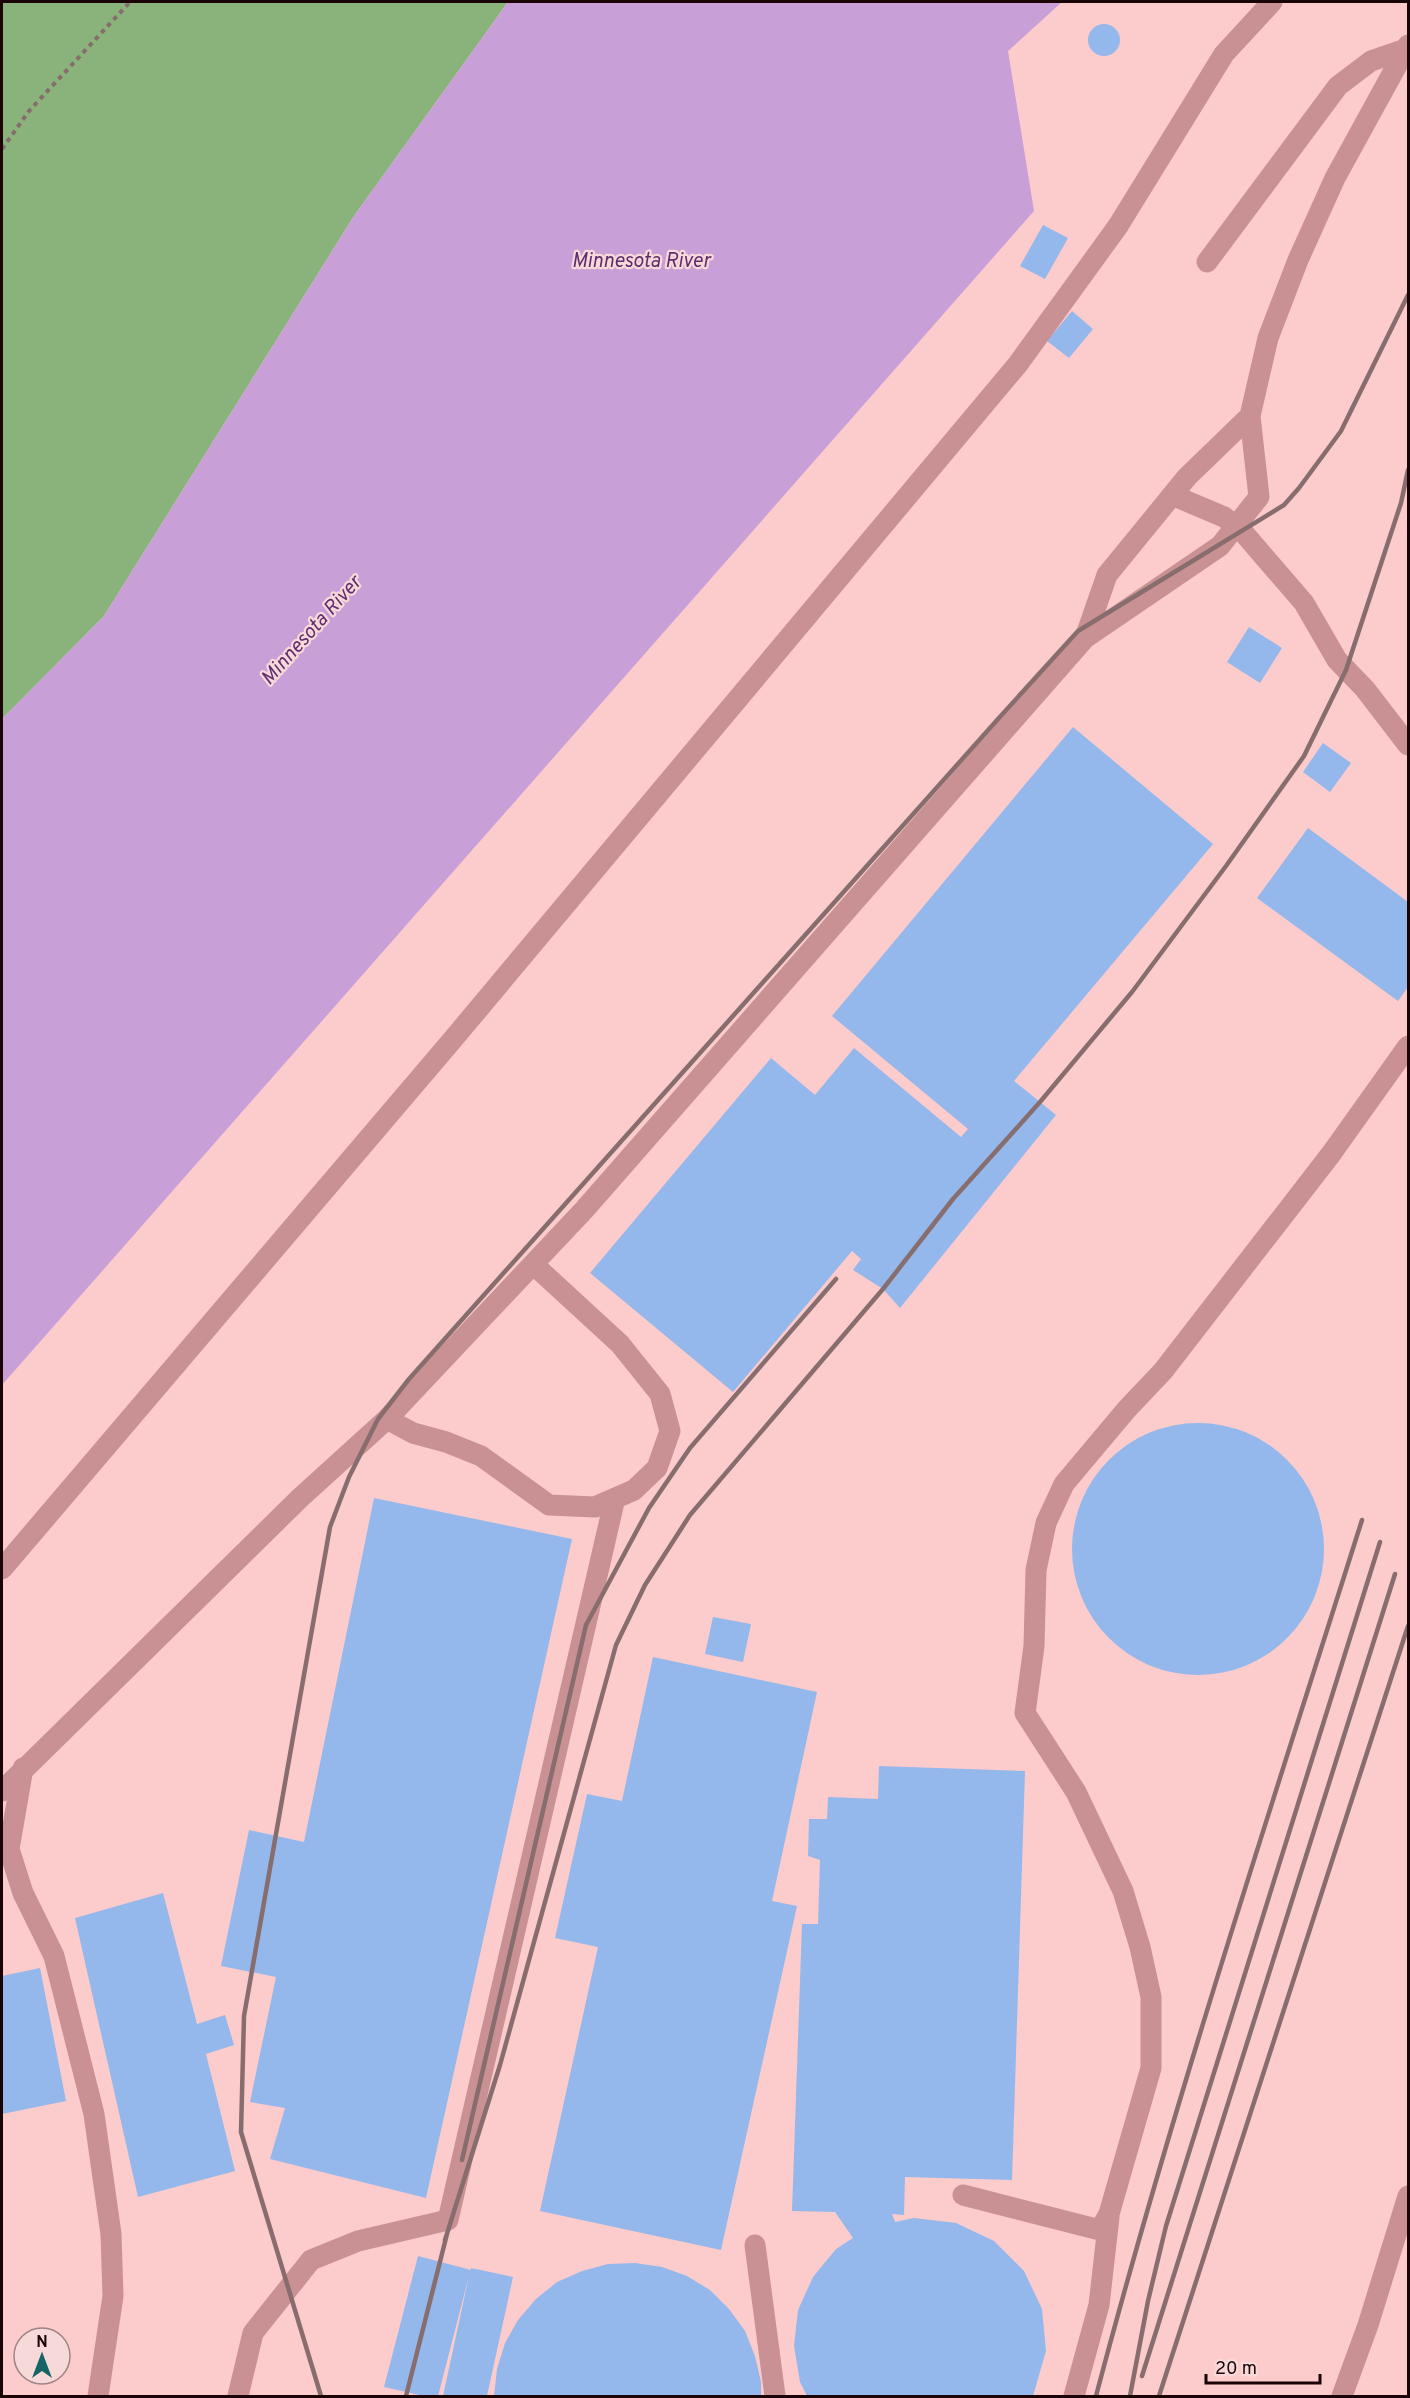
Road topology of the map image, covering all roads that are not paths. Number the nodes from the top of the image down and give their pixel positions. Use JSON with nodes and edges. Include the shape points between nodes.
{"nodes":[{"id":1,"x":1272,"y":2,"type":"edge"},
{"id":2,"x":1407,"y":46,"type":"edge"},
{"id":3,"x":1207,"y":262,"type":"dead end"},
{"id":4,"x":1250,"y":416,"type":"junction"},
{"id":5,"x":1172,"y":495,"type":"junction"},
{"id":6,"x":1237,"y":525,"type":"junction"},
{"id":7,"x":1085,"y":638,"type":"junction"},
{"id":8,"x":1408,"y":745,"type":"edge"},
{"id":9,"x":1408,"y":1046,"type":"edge"},
{"id":10,"x":533,"y":1264,"type":"junction"},
{"id":11,"x":387,"y":1419,"type":"junction"},
{"id":12,"x":615,"y":1498,"type":"junction"},
{"id":13,"x":2,"y":1569,"type":"edge"},
{"id":14,"x":23,"y":1768,"type":"junction"},
{"id":15,"x":2,"y":1791,"type":"edge"},
{"id":16,"x":5,"y":1847,"type":"edge"},
{"id":17,"x":963,"y":2195,"type":"dead end"},
{"id":18,"x":1408,"y":2196,"type":"edge"},
{"id":19,"x":1109,"y":2214,"type":"junction"},
{"id":20,"x":755,"y":2245,"type":"dead end"},
{"id":21,"x":98,"y":2397,"type":"edge"},
{"id":22,"x":238,"y":2397,"type":"edge"},
{"id":23,"x":775,"y":2397,"type":"edge"},
{"id":24,"x":1074,"y":2397,"type":"edge"},
{"id":25,"x":1342,"y":2397,"type":"edge"}],
"edges":[{"from":1,"to":13,"type":"lane","via":[[1224,54],[1118,226],[1018,364]]},
{"from":2,"to":3,"type":"lane","via":[[1371,61],[1338,86]]},
{"from":2,"to":4,"type":"lane","via":[[1335,178],[1298,260],[1269,338]]},
{"from":4,"to":5,"type":"lane"},
{"from":4,"to":6,"type":"lane","via":[[1259,497]]},
{"from":5,"to":6,"type":"lane"},
{"from":5,"to":7,"type":"lane","via":[[1107,575]]},
{"from":6,"to":7,"type":"lane","via":[[1220,546]]},
{"from":6,"to":8,"type":"lane","via":[[1304,603],[1337,660]]},
{"from":7,"to":10,"type":"lane"},
{"from":9,"to":19,"type":"lane","via":[[1331,1154],[1163,1371],[1064,1484],[1046,1523],[1036,1570],[1034,1646],[1025,1713],[1076,1792],[1123,1891],[1151,1997],[1151,2068]]},
{"from":10,"to":11,"type":"lane"},
{"from":10,"to":12,"type":"lane","via":[[620,1344],[660,1394],[670,1431],[657,1468],[634,1490]]},
{"from":11,"to":12,"type":"lane","via":[[413,1433],[481,1456],[549,1505],[596,1506]]},
{"from":11,"to":14,"type":"lane","via":[[300,1498]]},
{"from":12,"to":22,"type":"lane","via":[[448,2220],[358,2241],[311,2260],[253,2333]]},
{"from":14,"to":15,"type":"lane"},
{"from":14,"to":16,"type":"lane"},
{"from":16,"to":21,"type":"lane","via":[[54,1956],[96,2125],[111,2234],[113,2296]]},
{"from":17,"to":19,"type":"lane","via":[[1100,2230]]},
{"from":18,"to":25,"type":"lane"},
{"from":19,"to":24,"type":"lane","via":[[1099,2305]]},
{"from":20,"to":23,"type":"lane"}]}
